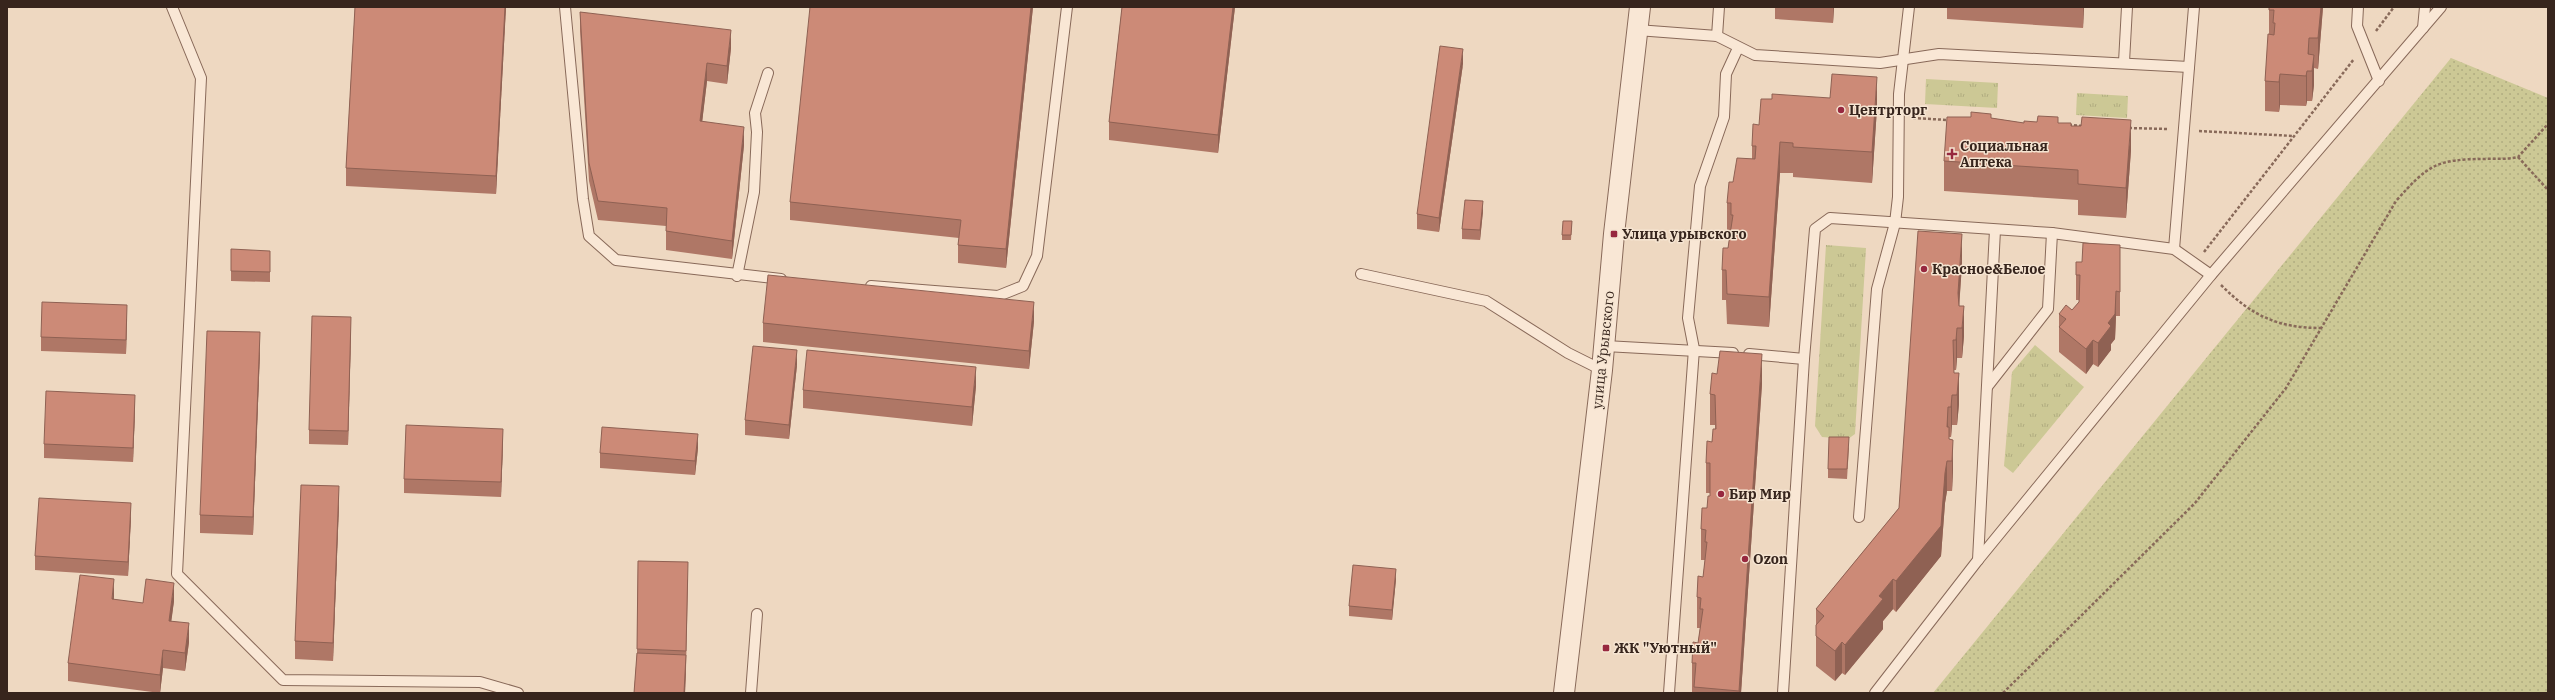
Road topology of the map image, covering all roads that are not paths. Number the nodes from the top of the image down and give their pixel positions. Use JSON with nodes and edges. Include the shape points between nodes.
{"nodes":[{"id":1,"x":172,"y":7,"type":"edge"},
{"id":2,"x":565,"y":7,"type":"edge"},
{"id":3,"x":1067,"y":7,"type":"edge"},
{"id":4,"x":1640,"y":7,"type":"edge"},
{"id":5,"x":1719,"y":7,"type":"edge"},
{"id":6,"x":1909,"y":7,"type":"edge"},
{"id":7,"x":2127,"y":7,"type":"edge"},
{"id":8,"x":2194,"y":7,"type":"edge"},
{"id":9,"x":2358,"y":7,"type":"edge"},
{"id":10,"x":2425,"y":7,"type":"edge"},
{"id":11,"x":2441,"y":7,"type":"edge"},
{"id":12,"x":2423,"y":28,"type":"junction"},
{"id":13,"x":1637,"y":30,"type":"junction"},
{"id":14,"x":1717,"y":36,"type":"junction"},
{"id":15,"x":1738,"y":48,"type":"junction"},
{"id":16,"x":1901,"y":62,"type":"junction"},
{"id":17,"x":2124,"y":62,"type":"junction"},
{"id":18,"x":2189,"y":67,"type":"junction"},
{"id":19,"x":768,"y":73,"type":"dead end"},
{"id":20,"x":2379,"y":81,"type":"junction"},
{"id":21,"x":1895,"y":223,"type":"junction"},
{"id":22,"x":1995,"y":230,"type":"junction"},
{"id":23,"x":2052,"y":233,"type":"junction"},
{"id":24,"x":2174,"y":249,"type":"junction"},
{"id":25,"x":1361,"y":274,"type":"dead end"},
{"id":26,"x":2211,"y":275,"type":"junction"},
{"id":27,"x":737,"y":276,"type":"junction"},
{"id":28,"x":792,"y":280,"type":"edge"},
{"id":29,"x":864,"y":285,"type":"edge"},
{"id":30,"x":1605,"y":346,"type":"junction"},
{"id":31,"x":1694,"y":349,"type":"junction"},
{"id":32,"x":1804,"y":359,"type":"junction"},
{"id":33,"x":1602,"y":370,"type":"junction"},
{"id":34,"x":1986,"y":387,"type":"junction"},
{"id":35,"x":1859,"y":517,"type":"dead end"},
{"id":36,"x":1978,"y":560,"type":"junction"},
{"id":37,"x":757,"y":614,"type":"dead end"},
{"id":38,"x":518,"y":693,"type":"edge"},
{"id":39,"x":751,"y":693,"type":"edge"},
{"id":40,"x":1564,"y":693,"type":"edge"},
{"id":41,"x":1668,"y":693,"type":"edge"},
{"id":42,"x":1783,"y":693,"type":"edge"},
{"id":43,"x":1875,"y":693,"type":"edge"}],
"edges":[{"from":1,"to":38,"type":"lane","via":[[201,78],[177,574],[284,680],[480,682]]},
{"from":2,"to":27,"type":"lane","via":[[583,199],[589,236],[616,260]]},
{"from":3,"to":29,"type":"lane","via":[[1037,256],[1023,286],[998,296]]},
{"from":4,"to":13,"type":"street","name":"улица Урывского"},
{"from":5,"to":14,"type":"lane"},
{"from":6,"to":16,"type":"lane"},
{"from":7,"to":17,"type":"lane"},
{"from":8,"to":18,"type":"lane"},
{"from":9,"to":20,"type":"lane","via":[[2357,26]]},
{"from":10,"to":12,"type":"lane"},
{"from":11,"to":12,"type":"lane"},
{"from":12,"to":20,"type":"lane"},
{"from":13,"to":14,"type":"lane"},
{"from":13,"to":30,"type":"street","name":"улица Урывского","via":[[1614,234]]},
{"from":14,"to":15,"type":"lane"},
{"from":15,"to":16,"type":"lane","via":[[1755,55],[1880,63]]},
{"from":15,"to":31,"type":"lane","via":[[1726,74],[1724,117],[1700,186],[1688,318]]},
{"from":16,"to":17,"type":"lane","via":[[1939,54]]},
{"from":16,"to":21,"type":"lane","via":[[1898,197]]},
{"from":17,"to":18,"type":"lane"},
{"from":18,"to":24,"type":"lane"},
{"from":19,"to":27,"type":"lane","via":[[756,112],[754,192]]},
{"from":20,"to":26,"type":"lane"},
{"from":21,"to":22,"type":"lane"},
{"from":21,"to":32,"type":"lane","via":[[1830,218],[1815,230]]},
{"from":21,"to":35,"type":"lane","via":[[1878,289]]},
{"from":22,"to":23,"type":"lane"},
{"from":22,"to":34,"type":"lane"},
{"from":23,"to":24,"type":"lane"},
{"from":23,"to":34,"type":"lane","via":[[2048,309]]},
{"from":24,"to":26,"type":"lane"},
{"from":25,"to":33,"type":"lane","via":[[1486,301],[1568,353]]},
{"from":26,"to":36,"type":"lane"},
{"from":27,"to":28,"type":"lane"},
{"from":30,"to":31,"type":"lane"},
{"from":30,"to":33,"type":"street","name":"улица Урывского"},
{"from":31,"to":32,"type":"lane"},
{"from":31,"to":41,"type":"lane"},
{"from":32,"to":42,"type":"lane"},
{"from":33,"to":40,"type":"street","name":"улица Урывского"},
{"from":34,"to":36,"type":"lane"},
{"from":36,"to":43,"type":"lane"},
{"from":37,"to":39,"type":"lane"}]}
